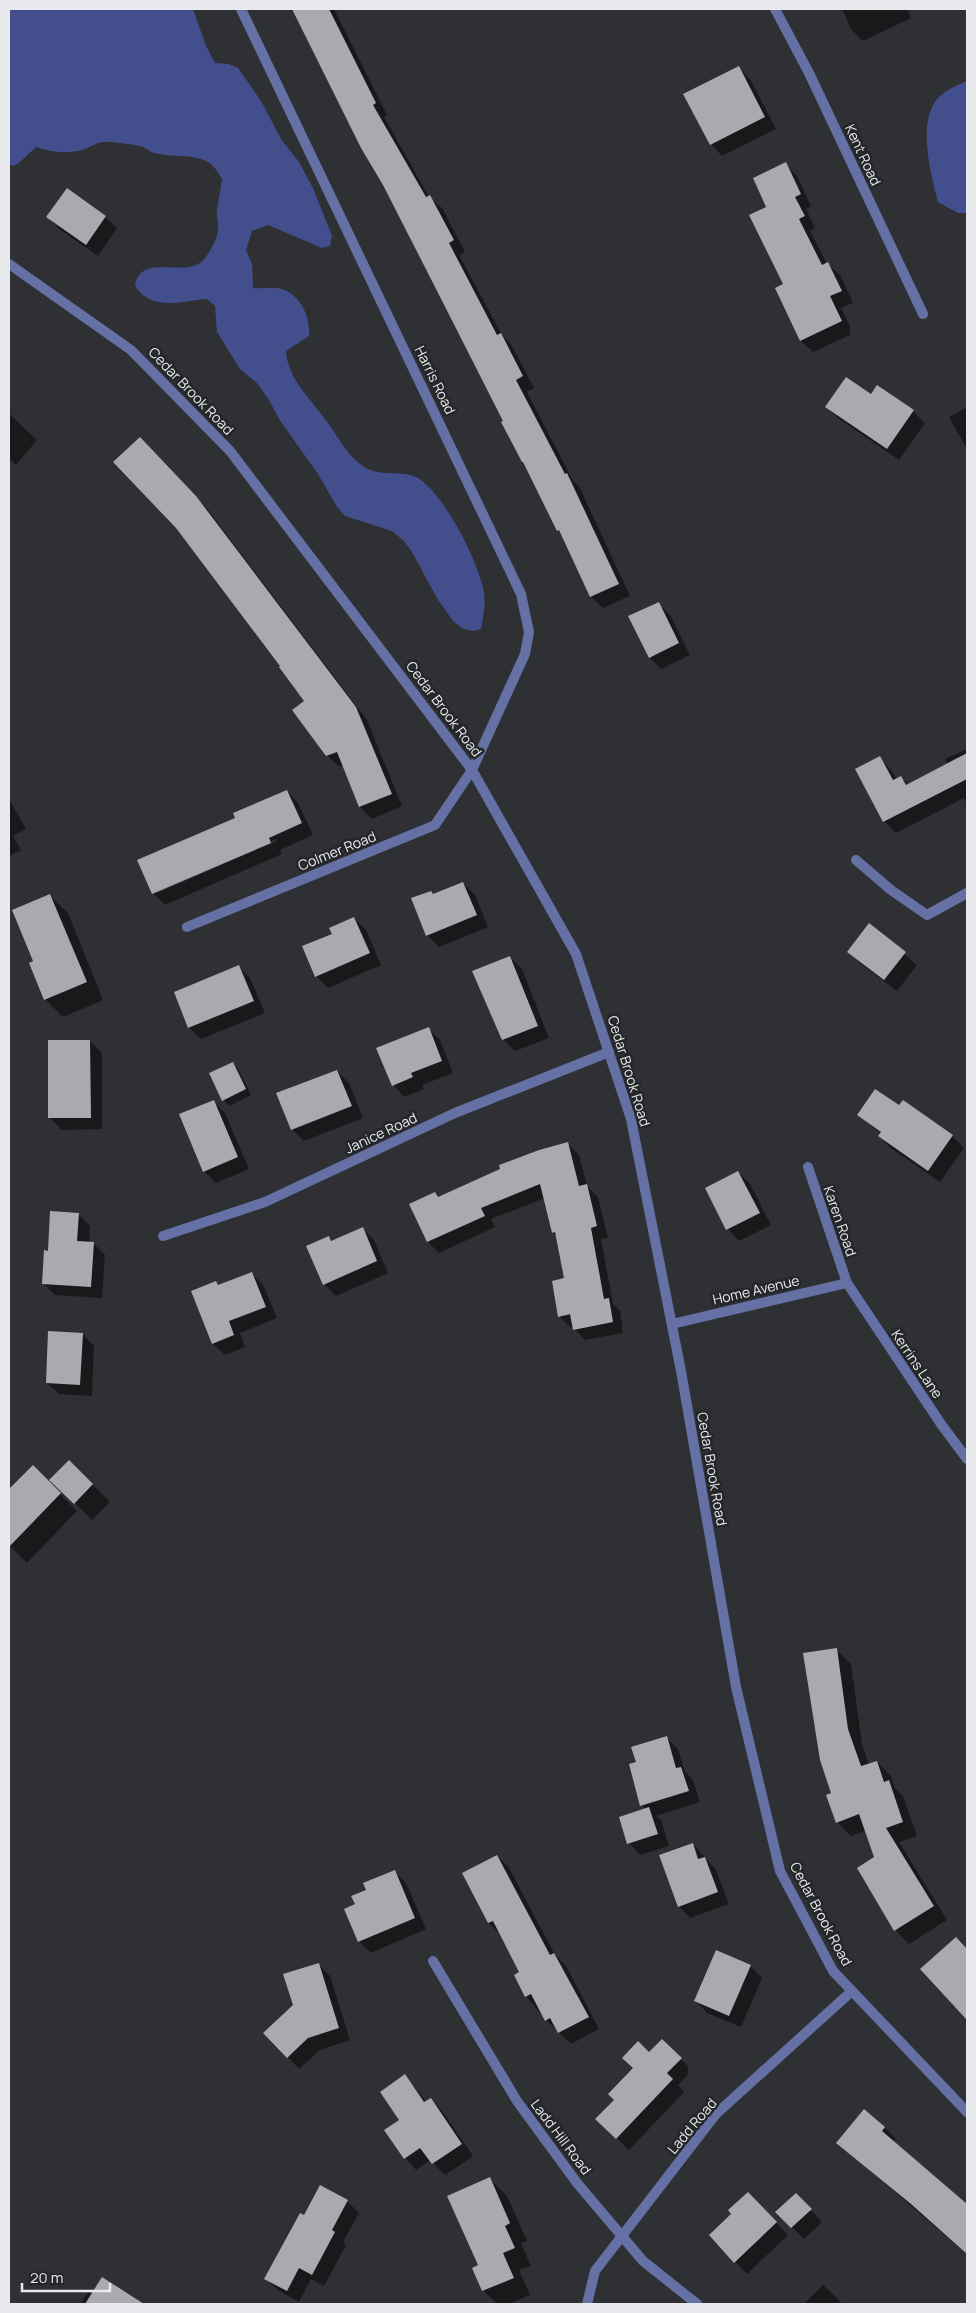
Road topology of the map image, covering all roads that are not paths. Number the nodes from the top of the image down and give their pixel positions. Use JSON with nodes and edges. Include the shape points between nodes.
{"nodes":[{"id":1,"x":241,"y":9,"type":"edge"},
{"id":2,"x":775,"y":9,"type":"edge"},
{"id":3,"x":9,"y":264,"type":"edge"},
{"id":4,"x":923,"y":314,"type":"dead end"},
{"id":5,"x":472,"y":770,"type":"junction"},
{"id":6,"x":856,"y":860,"type":"dead end"},
{"id":7,"x":967,"y":893,"type":"edge"},
{"id":8,"x":187,"y":927,"type":"dead end"},
{"id":9,"x":609,"y":1052,"type":"junction"},
{"id":10,"x":808,"y":1167,"type":"dead end"},
{"id":11,"x":163,"y":1236,"type":"dead end"},
{"id":12,"x":847,"y":1283,"type":"junction"},
{"id":13,"x":672,"y":1324,"type":"junction"},
{"id":14,"x":967,"y":1459,"type":"edge"},
{"id":15,"x":433,"y":1961,"type":"dead end"},
{"id":16,"x":852,"y":1991,"type":"junction"},
{"id":17,"x":967,"y":2112,"type":"edge"},
{"id":18,"x":622,"y":2236,"type":"junction"},
{"id":19,"x":587,"y":2304,"type":"edge"},
{"id":20,"x":697,"y":2304,"type":"edge"}],
"edges":[{"from":1,"to":5,"type":"street","name":"Harris Road","via":[[521,594],[529,632],[525,654]]},
{"from":2,"to":4,"type":"street","name":"Kent Road","via":[[809,73]]},
{"from":3,"to":5,"type":"street","name":"Cedar Brook Road","via":[[131,350],[230,451]]},
{"from":5,"to":8,"type":"street","name":"Colmer Road","via":[[435,825]]},
{"from":5,"to":9,"type":"street","name":"Cedar Brook Road","via":[[576,954]]},
{"from":6,"to":7,"type":"street","via":[[927,915]]},
{"from":9,"to":11,"type":"street","name":"Janice Road","via":[[455,1113],[265,1202]]},
{"from":9,"to":13,"type":"street","name":"Cedar Brook Road","via":[[631,1119]]},
{"from":10,"to":12,"type":"street","name":"Karen Road"},
{"from":12,"to":13,"type":"street","name":"Home Avenue"},
{"from":12,"to":14,"type":"street","name":"Kerrins Lane"},
{"from":13,"to":16,"type":"street","name":"Cedar Brook Road","via":[[736,1687],[780,1871],[833,1971]]},
{"from":15,"to":18,"type":"street","name":"Ladd Hill Road","via":[[517,2101],[577,2183]]},
{"from":16,"to":17,"type":"street","name":"Cedar Brook Road"},
{"from":16,"to":18,"type":"street","name":"Ladd Road","via":[[716,2114]]},
{"from":18,"to":19,"type":"street","name":"Ladd Road","via":[[595,2271]]},
{"from":18,"to":20,"type":"street","name":"Ladd Hill Road","via":[[643,2261]]}]}
